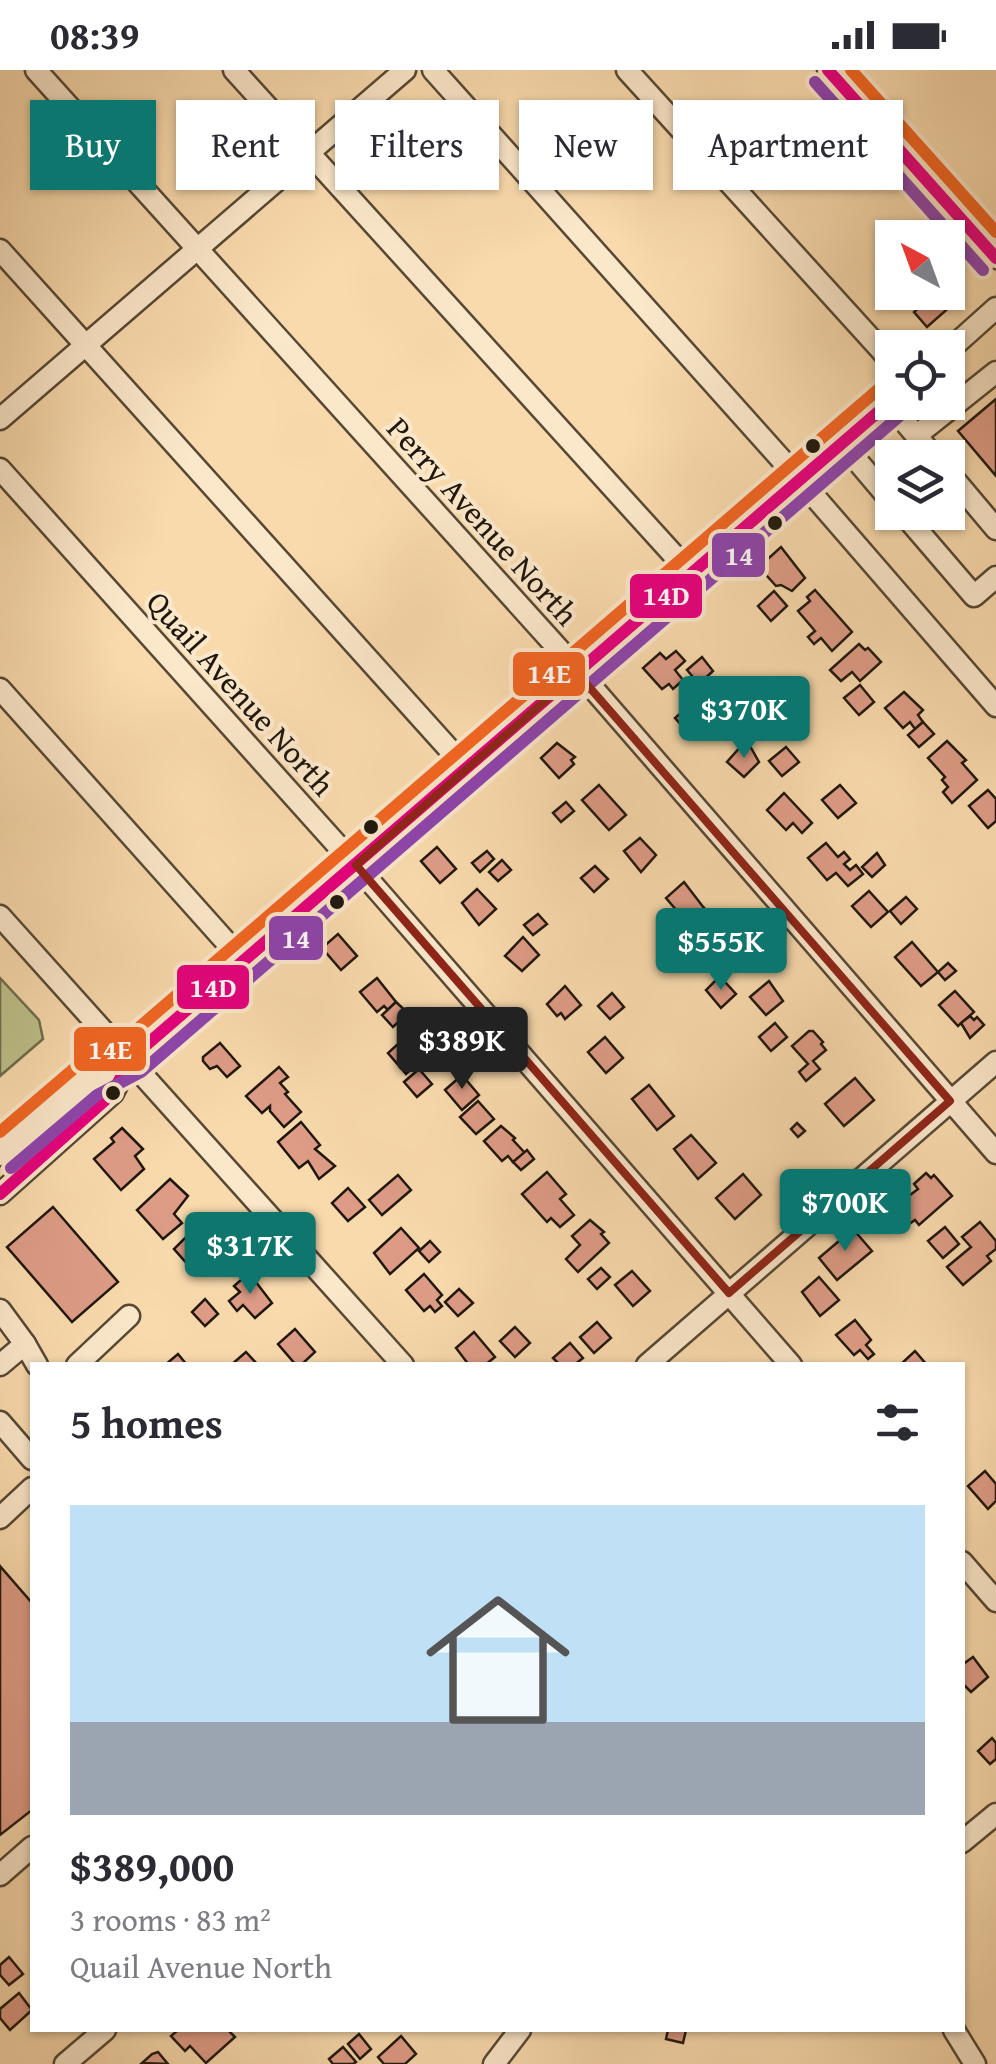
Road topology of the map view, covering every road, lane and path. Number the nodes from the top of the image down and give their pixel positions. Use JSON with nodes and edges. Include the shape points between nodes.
{"nodes":[{"id":1,"x":36,"y":70,"type":"edge"},
{"id":2,"x":234,"y":70,"type":"edge"},
{"id":3,"x":405,"y":70,"type":"edge"},
{"id":4,"x":432,"y":70,"type":"edge"},
{"id":5,"x":628,"y":70,"type":"edge"},
{"id":6,"x":828,"y":70,"type":"edge"},
{"id":7,"x":261,"y":100,"type":"edge"},
{"id":8,"x":315,"y":146,"type":"edge"},
{"id":9,"x":315,"y":160,"type":"edge"},
{"id":10,"x":264,"y":190,"type":"edge"},
{"id":11,"x":197,"y":248,"type":"junction"},
{"id":12,"x":0,"y":250,"type":"edge"},
{"id":13,"x":996,"y":258,"type":"edge"},
{"id":14,"x":996,"y":308,"type":"edge"},
{"id":15,"x":965,"y":336,"type":"edge"},
{"id":16,"x":875,"y":343,"type":"edge"},
{"id":17,"x":85,"y":346,"type":"junction"},
{"id":18,"x":996,"y":372,"type":"edge"},
{"id":19,"x":875,"y":415,"type":"edge"},
{"id":20,"x":0,"y":419,"type":"edge"},
{"id":21,"x":905,"y":420,"type":"edge"},
{"id":22,"x":917,"y":436,"type":"junction"},
{"id":23,"x":920,"y":440,"type":"edge"},
{"id":24,"x":842,"y":444,"type":"junction"},
{"id":25,"x":0,"y":469,"type":"edge"},
{"id":26,"x":800,"y":480,"type":"junction"},
{"id":27,"x":875,"y":482,"type":"edge"},
{"id":28,"x":965,"y":492,"type":"edge"},
{"id":29,"x":996,"y":529,"type":"edge"},
{"id":30,"x":917,"y":530,"type":"edge"},
{"id":31,"x":690,"y":574,"type":"junction"},
{"id":32,"x":996,"y":577,"type":"edge"},
{"id":33,"x":578,"y":673,"type":"junction"},
{"id":34,"x":0,"y":689,"type":"edge"},
{"id":35,"x":996,"y":706,"type":"edge"},
{"id":36,"x":466,"y":769,"type":"junction"},
{"id":37,"x":356,"y":866,"type":"junction"},
{"id":38,"x":0,"y":916,"type":"edge"},
{"id":39,"x":244,"y":962,"type":"junction"},
{"id":40,"x":130,"y":1059,"type":"junction"},
{"id":41,"x":996,"y":1062,"type":"edge"},
{"id":42,"x":950,"y":1101,"type":"junction"},
{"id":43,"x":996,"y":1153,"type":"edge"},
{"id":44,"x":0,"y":1154,"type":"edge"},
{"id":45,"x":0,"y":1194,"type":"edge"},
{"id":46,"x":728,"y":1293,"type":"junction"},
{"id":47,"x":0,"y":1310,"type":"edge"},
{"id":48,"x":129,"y":1316,"type":"dead end"},
{"id":49,"x":25,"y":1344,"type":"junction"},
{"id":50,"x":35,"y":1362,"type":"edge"},
{"id":51,"x":79,"y":1362,"type":"edge"},
{"id":52,"x":400,"y":1362,"type":"edge"},
{"id":53,"x":651,"y":1362,"type":"edge"},
{"id":54,"x":788,"y":1362,"type":"edge"},
{"id":55,"x":0,"y":1365,"type":"edge"},
{"id":56,"x":0,"y":1422,"type":"edge"},
{"id":57,"x":30,"y":1457,"type":"edge"},
{"id":58,"x":30,"y":1490,"type":"edge"},
{"id":59,"x":0,"y":1518,"type":"edge"},
{"id":60,"x":965,"y":1565,"type":"edge"},
{"id":61,"x":996,"y":1601,"type":"edge"},
{"id":62,"x":996,"y":1814,"type":"edge"},
{"id":63,"x":965,"y":1840,"type":"edge"},
{"id":64,"x":30,"y":1850,"type":"edge"},
{"id":65,"x":0,"y":1875,"type":"edge"},
{"id":66,"x":102,"y":2032,"type":"edge"},
{"id":67,"x":518,"y":2032,"type":"edge"},
{"id":68,"x":955,"y":2032,"type":"edge"},
{"id":69,"x":65,"y":2064,"type":"edge"},
{"id":70,"x":494,"y":2064,"type":"edge"},
{"id":71,"x":975,"y":2064,"type":"edge"}],
"edges":[{"from":1,"to":11,"type":"street","name":"Perry Avenue North"},
{"from":2,"to":7,"type":"street"},
{"from":3,"to":8,"type":"street"},
{"from":4,"to":26,"type":"street"},
{"from":5,"to":16,"type":"street"},
{"from":6,"to":13,"type":"street"},
{"from":9,"to":31,"type":"street"},
{"from":10,"to":11,"type":"street"},
{"from":11,"to":17,"type":"street"},
{"from":11,"to":33,"type":"street","name":"Perry Avenue North"},
{"from":12,"to":17,"type":"street"},
{"from":14,"to":15,"type":"street"},
{"from":17,"to":20,"type":"street"},
{"from":17,"to":36,"type":"street"},
{"from":18,"to":22,"type":"street"},
{"from":19,"to":24,"type":"street"},
{"from":21,"to":22,"type":"street"},
{"from":22,"to":23,"type":"street"},
{"from":24,"to":26,"type":"street"},
{"from":24,"to":27,"type":"street"},
{"from":25,"to":37,"type":"street","name":"Quail Avenue North"},
{"from":26,"to":31,"type":"street"},
{"from":26,"to":35,"type":"street"},
{"from":28,"to":29,"type":"street"},
{"from":30,"to":32,"type":"street","via":[[974,596]]},
{"from":31,"to":33,"type":"street"},
{"from":33,"to":36,"type":"street"},
{"from":33,"to":42,"type":"street","name":"Perry Avenue North"},
{"from":34,"to":39,"type":"street"},
{"from":36,"to":37,"type":"street"},
{"from":37,"to":39,"type":"street"},
{"from":37,"to":46,"type":"street","name":"Quail Avenue North"},
{"from":38,"to":40,"type":"street"},
{"from":39,"to":40,"type":"street"},
{"from":40,"to":44,"type":"street","via":[[86,1080]]},
{"from":40,"to":45,"type":"street","via":[[113,1093]]},
{"from":40,"to":52,"type":"street"},
{"from":41,"to":42,"type":"street"},
{"from":42,"to":43,"type":"street","name":"Perry Avenue North"},
{"from":42,"to":46,"type":"street"},
{"from":46,"to":53,"type":"street"},
{"from":46,"to":54,"type":"street","name":"Quail Avenue North"},
{"from":47,"to":49,"type":"street"},
{"from":48,"to":51,"type":"street"},
{"from":49,"to":50,"type":"street"},
{"from":49,"to":55,"type":"street"},
{"from":56,"to":57,"type":"street"},
{"from":58,"to":59,"type":"street"},
{"from":60,"to":61,"type":"street"},
{"from":62,"to":63,"type":"street"},
{"from":64,"to":65,"type":"street"},
{"from":66,"to":69,"type":"street"},
{"from":67,"to":70,"type":"street"},
{"from":68,"to":71,"type":"street"}]}
